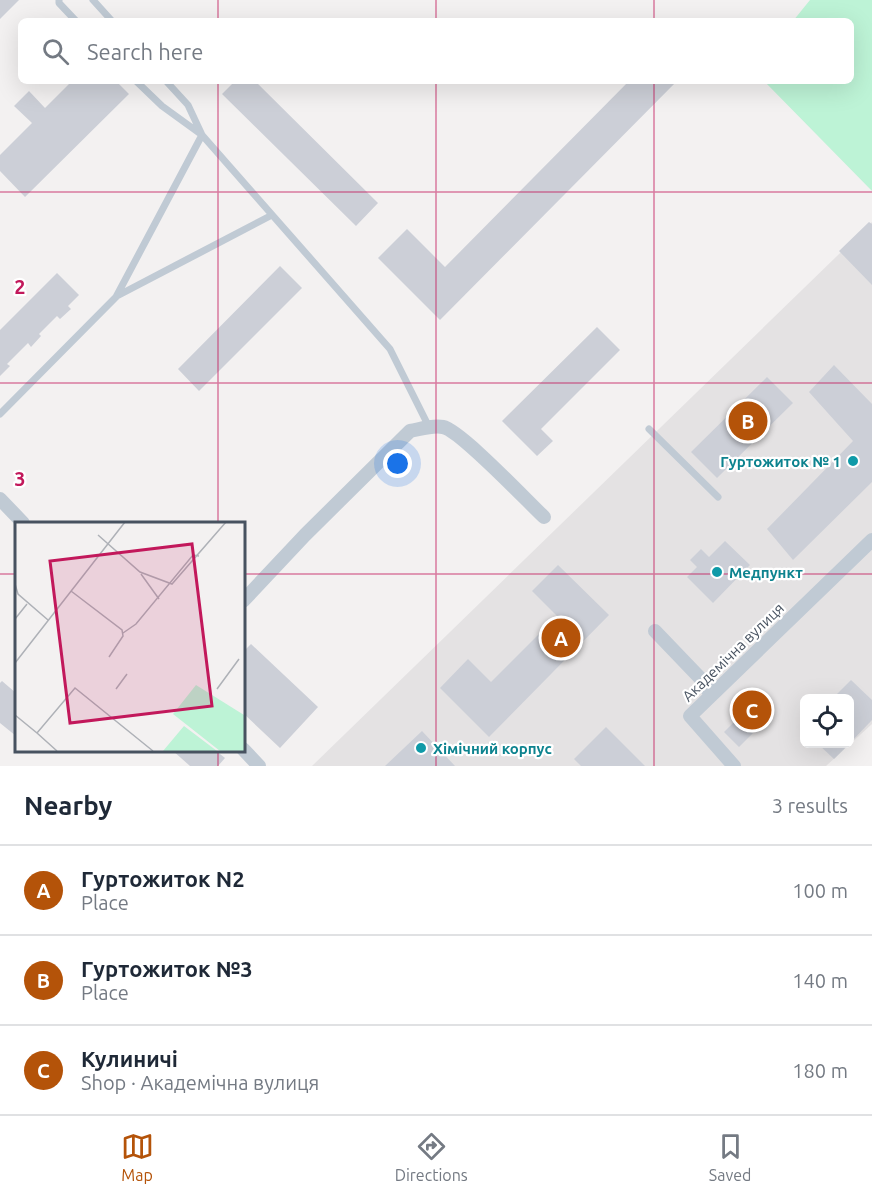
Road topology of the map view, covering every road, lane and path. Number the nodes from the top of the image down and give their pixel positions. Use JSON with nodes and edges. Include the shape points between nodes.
{"nodes":[{"id":1,"x":59,"y":0,"type":"edge"},
{"id":2,"x":93,"y":0,"type":"edge"},
{"id":3,"x":73,"y":18,"type":"edge"},
{"id":4,"x":109,"y":18,"type":"edge"},
{"id":5,"x":139,"y":84,"type":"edge"},
{"id":6,"x":169,"y":84,"type":"edge"},
{"id":7,"x":202,"y":135,"type":"junction"},
{"id":8,"x":272,"y":215,"type":"junction"},
{"id":9,"x":116,"y":297,"type":"junction"},
{"id":10,"x":0,"y":414,"type":"edge"},
{"id":11,"x":429,"y":427,"type":"junction"},
{"id":12,"x":649,"y":429,"type":"dead end"},
{"id":13,"x":718,"y":498,"type":"dead end"},
{"id":14,"x":0,"y":499,"type":"edge"},
{"id":15,"x":544,"y":517,"type":"dead end"},
{"id":16,"x":22,"y":522,"type":"edge"},
{"id":17,"x":872,"y":540,"type":"edge"},
{"id":18,"x":244,"y":600,"type":"edge"},
{"id":19,"x":655,"y":631,"type":"dead end"},
{"id":20,"x":711,"y":695,"type":"junction"},
{"id":21,"x":244,"y":750,"type":"edge"},
{"id":22,"x":259,"y":766,"type":"edge"},
{"id":23,"x":734,"y":766,"type":"edge"}],
"edges":[{"from":1,"to":3,"type":"lane"},
{"from":2,"to":4,"type":"lane"},
{"from":5,"to":7,"type":"lane"},
{"from":6,"to":7,"type":"lane","via":[[188,105]]},
{"from":7,"to":8,"type":"lane"},
{"from":7,"to":9,"type":"lane"},
{"from":8,"to":9,"type":"lane"},
{"from":8,"to":11,"type":"lane","via":[[390,349]]},
{"from":9,"to":10,"type":"lane"},
{"from":11,"to":15,"type":"street","via":[[445,427],[467,443]]},
{"from":11,"to":18,"type":"street","via":[[410,431]]},
{"from":12,"to":13,"type":"lane"},
{"from":14,"to":16,"type":"street"},
{"from":17,"to":20,"type":"street","name":"Академічна вулиця"},
{"from":19,"to":20,"type":"street","via":[[701,679]]},
{"from":20,"to":23,"type":"street","name":"Академічна вулиця","via":[[690,716]]},
{"from":21,"to":22,"type":"street"}]}
